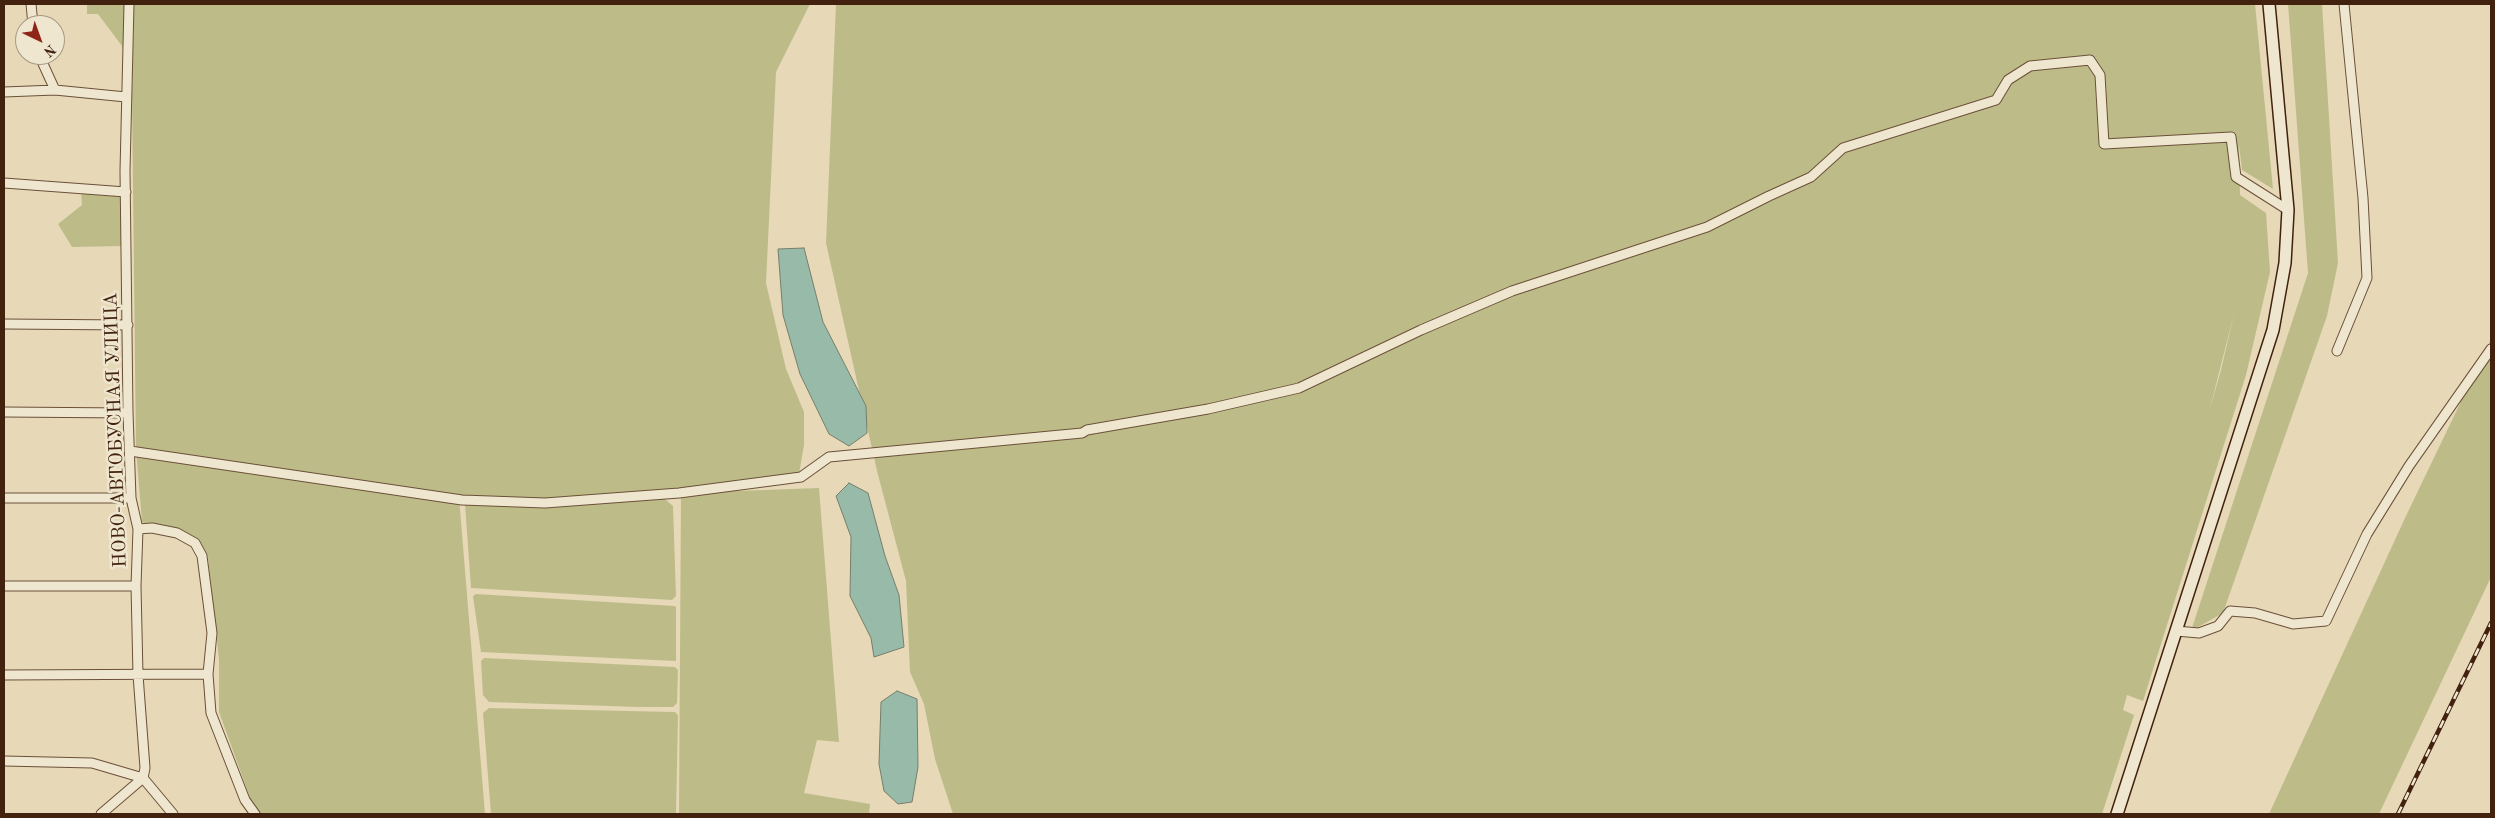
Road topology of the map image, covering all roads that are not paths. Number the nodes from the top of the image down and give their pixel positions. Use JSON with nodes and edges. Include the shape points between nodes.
{"nodes":[{"id":1,"x":129,"y":4,"type":"edge"},
{"id":2,"x":2269,"y":4,"type":"edge"},
{"id":3,"x":2344,"y":4,"type":"edge"},
{"id":4,"x":44,"y":65,"type":"edge"},
{"id":5,"x":55,"y":90,"type":"junction"},
{"id":6,"x":4,"y":92,"type":"edge"},
{"id":7,"x":126,"y":97,"type":"junction"},
{"id":8,"x":4,"y":183,"type":"edge"},
{"id":9,"x":126,"y":192,"type":"junction"},
{"id":10,"x":2288,"y":210,"type":"junction"},
{"id":11,"x":4,"y":324,"type":"edge"},
{"id":12,"x":128,"y":324,"type":"junction"},
{"id":13,"x":2491,"y":348,"type":"edge"},
{"id":14,"x":2337,"y":351,"type":"dead end"},
{"id":15,"x":4,"y":412,"type":"edge"},
{"id":16,"x":128,"y":413,"type":"junction"},
{"id":17,"x":130,"y":451,"type":"junction"},
{"id":18,"x":4,"y":498,"type":"edge"},
{"id":19,"x":131,"y":498,"type":"junction"},
{"id":20,"x":138,"y":529,"type":"junction"},
{"id":21,"x":4,"y":586,"type":"edge"},
{"id":22,"x":136,"y":586,"type":"junction"},
{"id":23,"x":2176,"y":632,"type":"junction"},
{"id":24,"x":208,"y":674,"type":"junction"},
{"id":25,"x":4,"y":675,"type":"edge"},
{"id":26,"x":138,"y":675,"type":"junction"},
{"id":27,"x":4,"y":761,"type":"edge"},
{"id":28,"x":142,"y":778,"type":"junction"},
{"id":29,"x":101,"y":814,"type":"edge"},
{"id":30,"x":173,"y":814,"type":"edge"},
{"id":31,"x":255,"y":814,"type":"edge"},
{"id":32,"x":2117,"y":814,"type":"edge"}],
"edges":[{"from":1,"to":7,"type":"street","name":"НОВО-АВТОБУСНАЯ УЛИЦА"},
{"from":2,"to":10,"type":"main road"},
{"from":3,"to":14,"type":"street","via":[[2363,198],[2367,278]]},
{"from":4,"to":5,"type":"street"},
{"from":5,"to":6,"type":"street"},
{"from":5,"to":7,"type":"street"},
{"from":7,"to":9,"type":"street","name":"НОВО-АВТОБУСНАЯ УЛИЦА"},
{"from":8,"to":9,"type":"street"},
{"from":9,"to":12,"type":"street","name":"НОВО-АВТОБУСНАЯ УЛИЦА"},
{"from":10,"to":17,"type":"street","via":[[2236,177],[2231,137],[2104,144],[2100,75],[2090,60],[2030,66],[2008,80],[1996,100],[1842,148],[1812,177],[1707,227],[1512,291],[1420,330],[1299,388],[1217,407],[1082,433],[829,457],[801,477],[679,494],[545,503],[462,500]]},
{"from":10,"to":23,"type":"main road","via":[[2285,263],[2273,330]]},
{"from":11,"to":12,"type":"street"},
{"from":12,"to":16,"type":"street","name":"НОВО-АВТОБУСНАЯ УЛИЦА"},
{"from":13,"to":23,"type":"street","via":[[2409,466],[2367,534],[2326,621],[2293,624],[2255,612],[2230,611],[2218,626],[2199,633]]},
{"from":15,"to":16,"type":"street"},
{"from":16,"to":17,"type":"street","name":"НОВО-АВТОБУСНАЯ УЛИЦА"},
{"from":17,"to":19,"type":"street","name":"НОВО-АВТОБУСНАЯ УЛИЦА"},
{"from":18,"to":19,"type":"street"},
{"from":19,"to":20,"type":"street","name":"НОВО-АВТОБУСНАЯ УЛИЦА"},
{"from":20,"to":22,"type":"street","name":"НОВО-АВТОБУСНАЯ УЛИЦА"},
{"from":20,"to":24,"type":"street","via":[[177,533],[196,543],[202,556],[212,633]]},
{"from":21,"to":22,"type":"street"},
{"from":22,"to":26,"type":"street","name":"НОВО-АВТОБУСНАЯ УЛИЦА"},
{"from":23,"to":32,"type":"main road"},
{"from":24,"to":26,"type":"street"},
{"from":24,"to":31,"type":"street","via":[[211,713],[245,800]]},
{"from":25,"to":26,"type":"street"},
{"from":26,"to":28,"type":"street","name":"НОВО-АВТОБУСНАЯ УЛИЦА","via":[[145,768]]},
{"from":27,"to":28,"type":"street","via":[[92,763]]},
{"from":28,"to":29,"type":"street"},
{"from":28,"to":30,"type":"street"}]}
